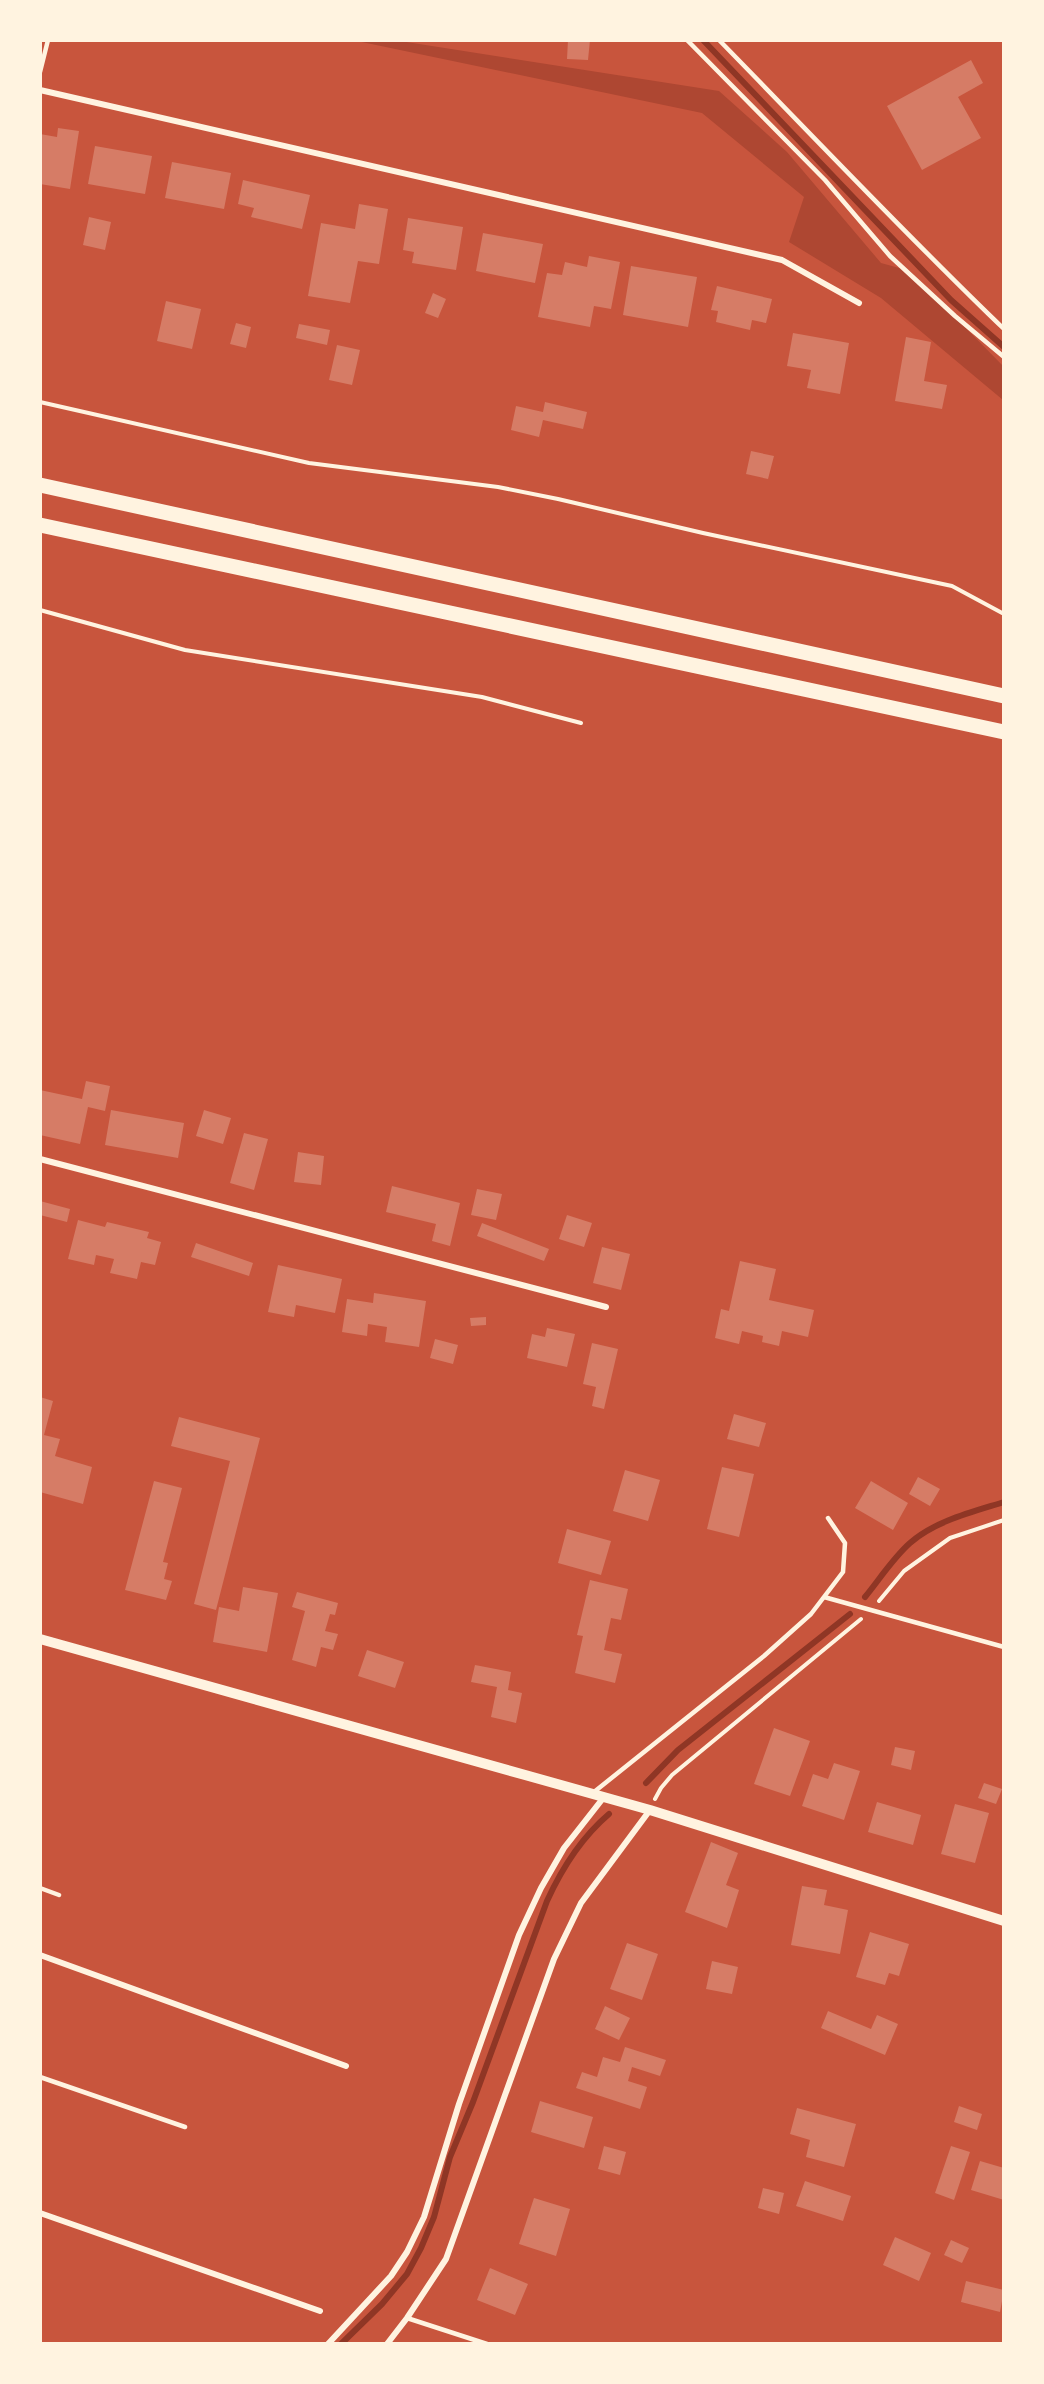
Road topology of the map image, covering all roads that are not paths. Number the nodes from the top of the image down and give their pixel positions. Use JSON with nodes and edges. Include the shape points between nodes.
{"nodes":[{"id":1,"x":48,"y":40,"type":"edge"},
{"id":2,"x":687,"y":40,"type":"edge"},
{"id":3,"x":719,"y":40,"type":"edge"},
{"id":4,"x":40,"y":72,"type":"edge"},
{"id":5,"x":40,"y":90,"type":"edge"},
{"id":6,"x":859,"y":303,"type":"dead end"},
{"id":7,"x":1004,"y":329,"type":"edge"},
{"id":8,"x":1004,"y":357,"type":"edge"},
{"id":9,"x":40,"y":486,"type":"edge"},
{"id":10,"x":40,"y":525,"type":"edge"},
{"id":11,"x":1004,"y":696,"type":"edge"},
{"id":12,"x":1004,"y":732,"type":"edge"},
{"id":13,"x":40,"y":1159,"type":"edge"},
{"id":14,"x":606,"y":1307,"type":"dead end"},
{"id":15,"x":828,"y":1518,"type":"dead end"},
{"id":16,"x":824,"y":1597,"type":"junction"},
{"id":17,"x":40,"y":1639,"type":"edge"},
{"id":18,"x":1004,"y":1647,"type":"edge"},
{"id":19,"x":592,"y":1794,"type":"junction"},
{"id":20,"x":604,"y":1797,"type":"junction"},
{"id":21,"x":650,"y":1810,"type":"junction"},
{"id":22,"x":40,"y":1888,"type":"edge"},
{"id":23,"x":59,"y":1895,"type":"dead end"},
{"id":24,"x":1004,"y":1921,"type":"edge"},
{"id":25,"x":40,"y":1954,"type":"edge"},
{"id":26,"x":346,"y":2066,"type":"dead end"},
{"id":27,"x":40,"y":2077,"type":"edge"},
{"id":28,"x":185,"y":2127,"type":"dead end"},
{"id":29,"x":40,"y":2213,"type":"edge"},
{"id":30,"x":320,"y":2311,"type":"dead end"},
{"id":31,"x":407,"y":2319,"type":"junction"},
{"id":32,"x":328,"y":2343,"type":"edge"},
{"id":33,"x":387,"y":2343,"type":"edge"},
{"id":34,"x":487,"y":2343,"type":"edge"}],
"edges":[{"from":1,"to":4,"type":"lane"},
{"from":2,"to":8,"type":"lane","via":[[825,180],[890,256]]},
{"from":3,"to":7,"type":"lane"},
{"from":5,"to":6,"type":"street","via":[[782,260]]},
{"from":9,"to":11,"type":"highway"},
{"from":10,"to":12,"type":"highway"},
{"from":13,"to":14,"type":"street"},
{"from":15,"to":16,"type":"lane","via":[[845,1543],[843,1572]]},
{"from":16,"to":18,"type":"lane"},
{"from":16,"to":19,"type":"lane","via":[[811,1614],[764,1656]]},
{"from":17,"to":19,"type":"street"},
{"from":19,"to":20,"type":"street"},
{"from":20,"to":21,"type":"street"},
{"from":20,"to":32,"type":"street","via":[[564,1848],[519,1935],[424,2217],[407,2252],[391,2276]]},
{"from":21,"to":24,"type":"street"},
{"from":21,"to":31,"type":"street","via":[[581,1903],[554,1959],[446,2259]]},
{"from":22,"to":23,"type":"lane"},
{"from":25,"to":26,"type":"street"},
{"from":27,"to":28,"type":"lane"},
{"from":29,"to":30,"type":"street"},
{"from":31,"to":33,"type":"street"},
{"from":31,"to":34,"type":"lane"}]}
